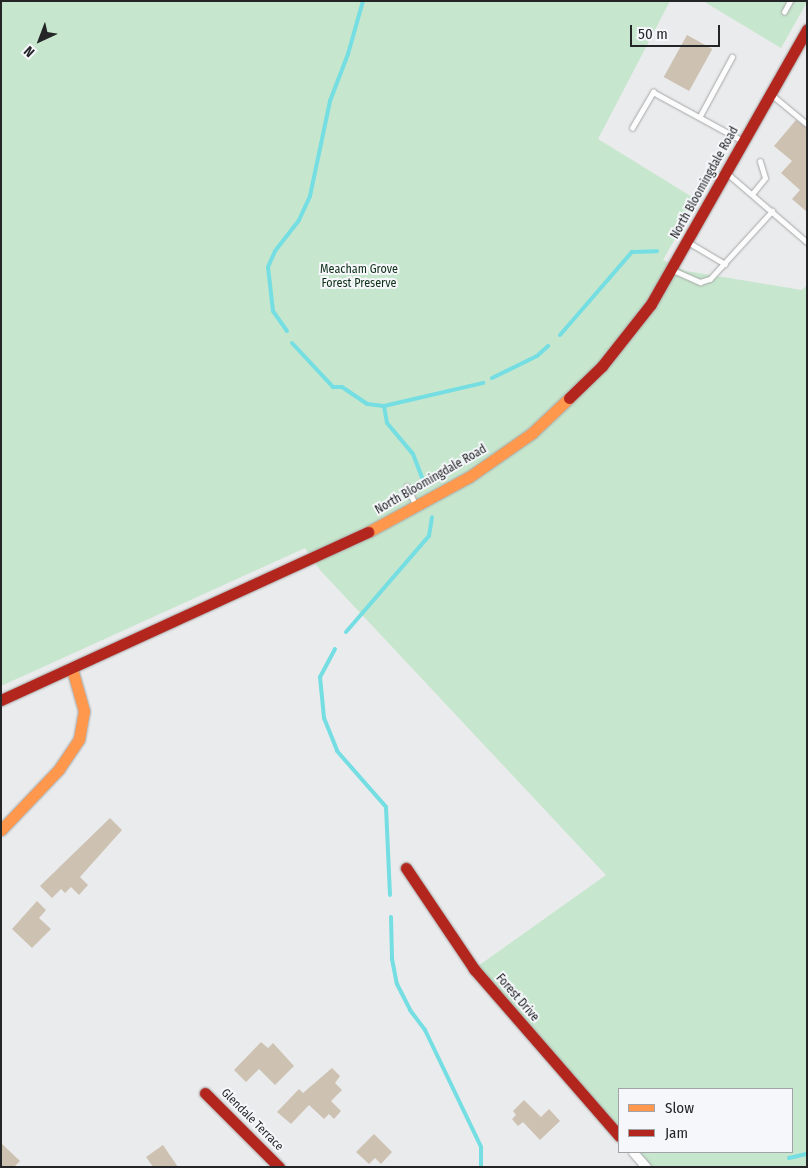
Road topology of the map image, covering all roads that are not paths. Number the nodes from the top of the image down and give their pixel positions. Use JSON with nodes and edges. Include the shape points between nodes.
{"nodes":[{"id":1,"x":790,"y":1,"type":"edge"},
{"id":2,"x":784,"y":12,"type":"dead end"},
{"id":3,"x":807,"y":29,"type":"edge"},
{"id":4,"x":732,"y":57,"type":"dead end"},
{"id":5,"x":771,"y":94,"type":"junction"},
{"id":6,"x":700,"y":116,"type":"junction"},
{"id":7,"x":807,"y":124,"type":"edge"},
{"id":8,"x":632,"y":128,"type":"dead end"},
{"id":9,"x":744,"y":141,"type":"junction"},
{"id":10,"x":760,"y":162,"type":"dead end"},
{"id":11,"x":727,"y":173,"type":"junction"},
{"id":12,"x":753,"y":193,"type":"junction"},
{"id":13,"x":772,"y":211,"type":"junction"},
{"id":14,"x":688,"y":242,"type":"junction"},
{"id":15,"x":807,"y":242,"type":"edge"},
{"id":16,"x":725,"y":264,"type":"junction"},
{"id":17,"x":672,"y":270,"type":"junction"},
{"id":18,"x":407,"y":486,"type":"dead end"},
{"id":19,"x":416,"y":506,"type":"junction"},
{"id":20,"x":72,"y":669,"type":"junction"},
{"id":21,"x":1,"y":700,"type":"edge"},
{"id":22,"x":1,"y":830,"type":"edge"},
{"id":23,"x":406,"y":868,"type":"dead end"},
{"id":24,"x":205,"y":1093,"type":"dead end"},
{"id":25,"x":618,"y":1135,"type":"edge"},
{"id":26,"x":634,"y":1153,"type":"edge"},
{"id":27,"x":279,"y":1167,"type":"edge"},
{"id":28,"x":646,"y":1167,"type":"edge"}],
"edges":[{"from":1,"to":2,"type":"lane"},
{"from":3,"to":5,"type":"main road","name":"North Bloomingdale Road"},
{"from":4,"to":6,"type":"lane"},
{"from":5,"to":7,"type":"lane"},
{"from":5,"to":9,"type":"main road","name":"North Bloomingdale Road"},
{"from":6,"to":8,"type":"lane","via":[[653,92]]},
{"from":6,"to":9,"type":"lane"},
{"from":9,"to":11,"type":"main road","name":"North Bloomingdale Road"},
{"from":10,"to":12,"type":"lane","via":[[765,178]]},
{"from":11,"to":12,"type":"lane"},
{"from":11,"to":14,"type":"main road","name":"North Bloomingdale Road"},
{"from":12,"to":13,"type":"lane"},
{"from":13,"to":15,"type":"lane"},
{"from":13,"to":16,"type":"lane"},
{"from":14,"to":16,"type":"lane"},
{"from":14,"to":17,"type":"main road","name":"North Bloomingdale Road"},
{"from":16,"to":17,"type":"lane","via":[[710,279],[700,282]]},
{"from":17,"to":19,"type":"main road","name":"North Bloomingdale Road","via":[[621,344],[553,415],[490,464]]},
{"from":18,"to":19,"type":"lane"},
{"from":19,"to":20,"type":"main road","name":"North Bloomingdale Road","via":[[300,565]]},
{"from":20,"to":21,"type":"main road","name":"North Bloomingdale Road"},
{"from":20,"to":22,"type":"main road","via":[[84,711],[79,739],[59,769]]},
{"from":23,"to":25,"type":"main road","name":"Forest Drive","via":[[478,974]]},
{"from":24,"to":27,"type":"main road","name":"Glendale Terrace"},
{"from":26,"to":28,"type":"street"}]}
